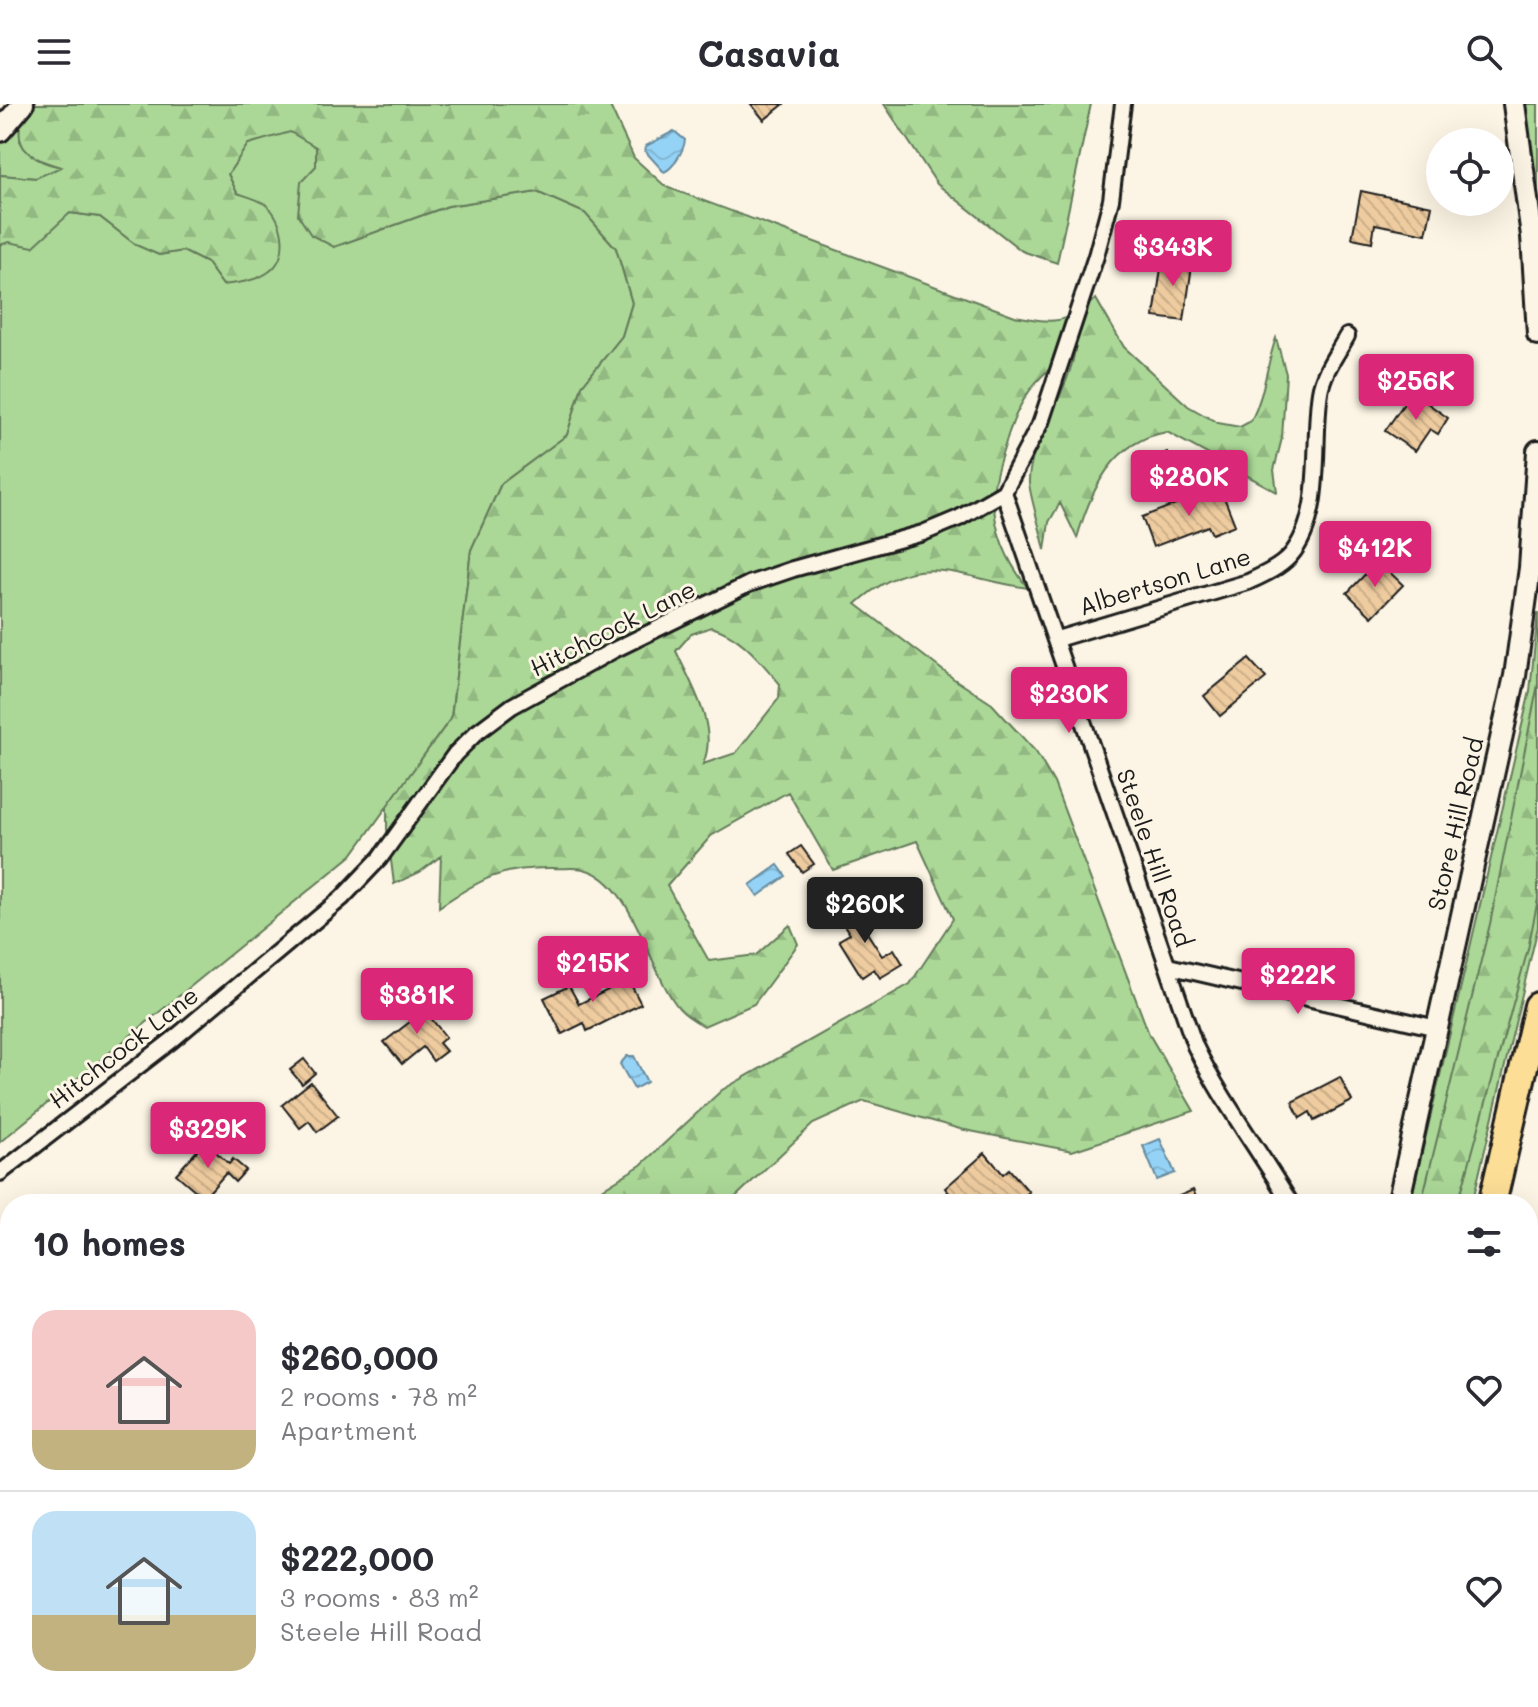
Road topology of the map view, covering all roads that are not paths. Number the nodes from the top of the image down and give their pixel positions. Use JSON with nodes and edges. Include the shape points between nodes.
{"nodes":[{"id":1,"x":23,"y":104,"type":"edge"},
{"id":2,"x":1123,"y":104,"type":"edge"},
{"id":3,"x":1514,"y":104,"type":"edge"},
{"id":4,"x":0,"y":131,"type":"edge"},
{"id":5,"x":1538,"y":334,"type":"edge"},
{"id":6,"x":1347,"y":336,"type":"dead end"},
{"id":7,"x":1538,"y":451,"type":"edge"},
{"id":8,"x":1004,"y":492,"type":"junction"},
{"id":9,"x":1057,"y":639,"type":"junction"},
{"id":10,"x":1168,"y":966,"type":"junction"},
{"id":11,"x":1538,"y":1006,"type":"edge"},
{"id":12,"x":1437,"y":1028,"type":"junction"},
{"id":13,"x":0,"y":1173,"type":"edge"},
{"id":14,"x":1285,"y":1194,"type":"edge"},
{"id":15,"x":1400,"y":1194,"type":"edge"},
{"id":16,"x":1494,"y":1194,"type":"edge"}],
"edges":[{"from":1,"to":4,"type":"main road"},
{"from":2,"to":8,"type":"street","via":[[1111,200],[1096,256],[1041,422]]},
{"from":3,"to":5,"type":"main road","via":[[1532,236]]},
{"from":6,"to":9,"type":"street","name":"Albertson Lane","via":[[1320,391],[1311,510],[1288,558],[1248,582]]},
{"from":7,"to":12,"type":"main road","name":"Store Hill Road","via":[[1533,541],[1515,676]]},
{"from":8,"to":9,"type":"street","name":"Steele Hill Road"},
{"from":8,"to":13,"type":"street","name":"Hitchcock Lane","via":[[923,533],[749,584],[512,706],[455,754],[377,862],[332,907]]},
{"from":9,"to":10,"type":"street","name":"Steele Hill Road"},
{"from":10,"to":12,"type":"street","name":"Steele Hill Road"},
{"from":10,"to":14,"type":"street","name":"Steele Hill Road","via":[[1213,1083]]},
{"from":11,"to":16,"type":"highway"},
{"from":12,"to":15,"type":"main road","name":"Store Hill Road"}]}
